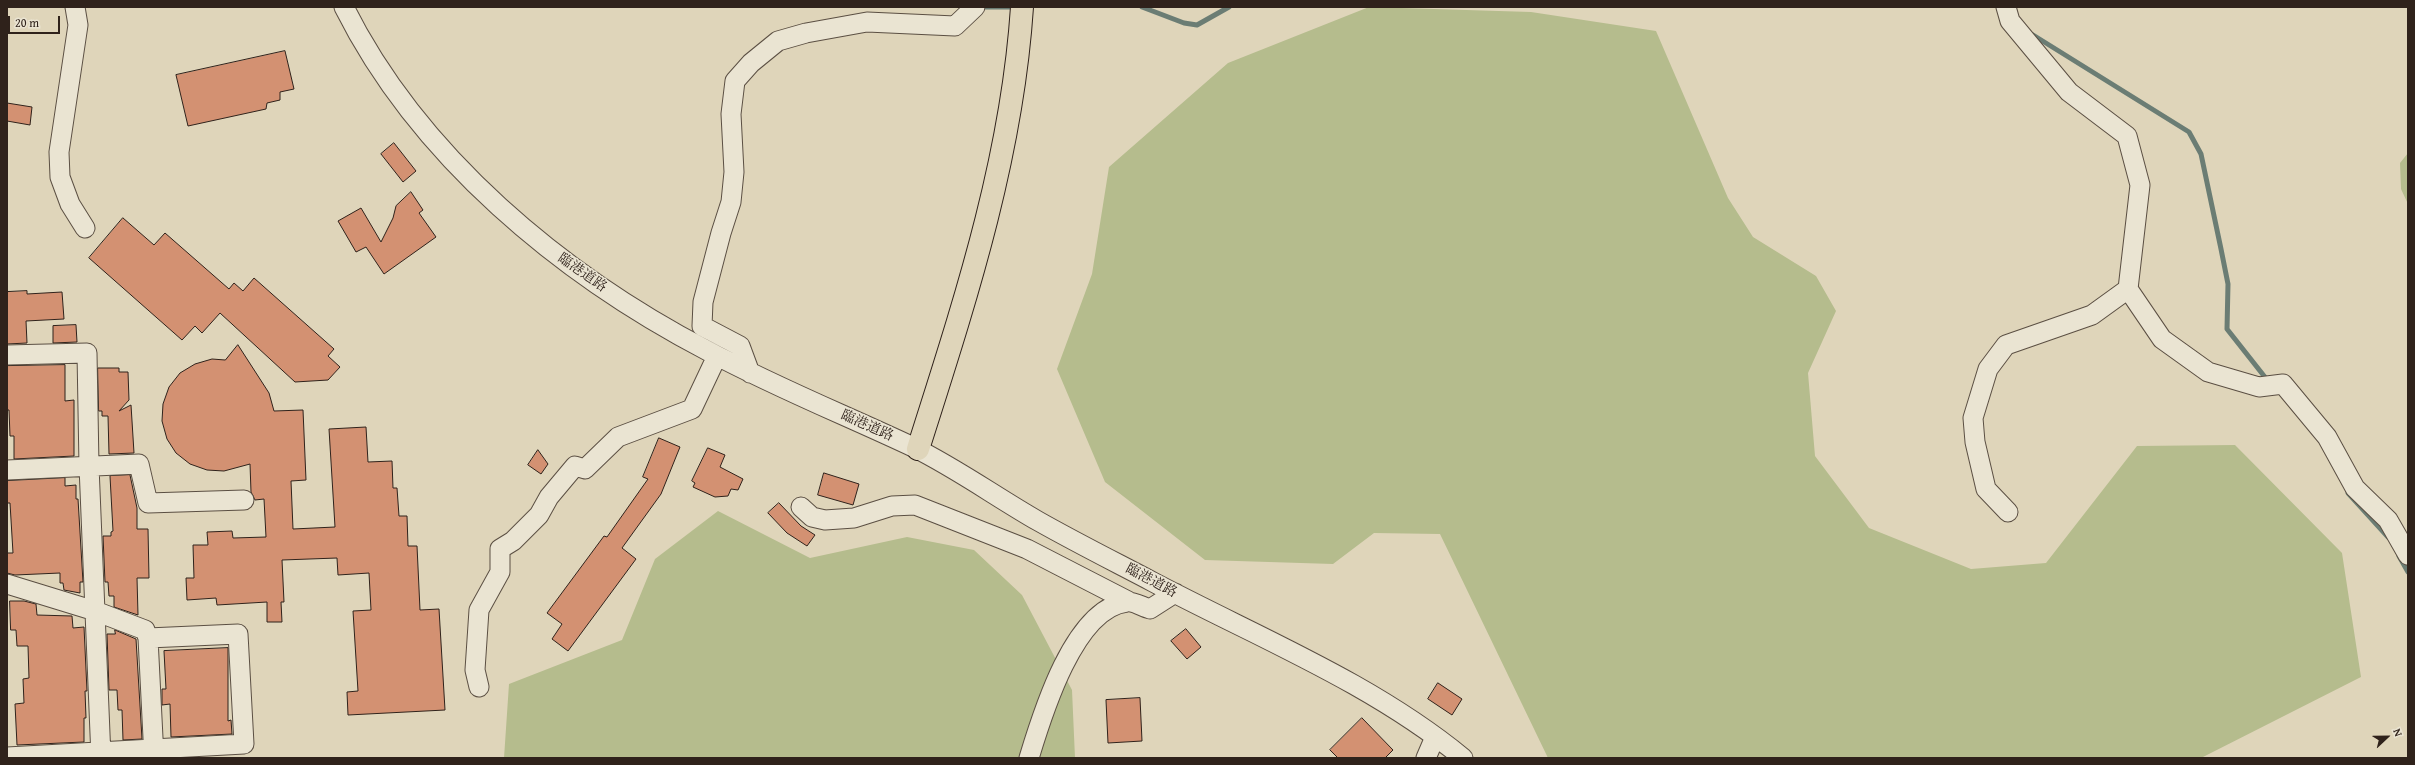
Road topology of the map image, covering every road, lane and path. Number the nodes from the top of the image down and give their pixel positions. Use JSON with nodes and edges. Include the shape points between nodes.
{"nodes":[{"id":1,"x":75,"y":7,"type":"edge"},
{"id":2,"x":344,"y":7,"type":"edge"},
{"id":3,"x":1022,"y":7,"type":"edge"},
{"id":4,"x":2006,"y":7,"type":"edge"},
{"id":5,"x":971,"y":11,"type":"edge"},
{"id":6,"x":85,"y":228,"type":"dead end"},
{"id":7,"x":2128,"y":289,"type":"junction"},
{"id":8,"x":7,"y":355,"type":"edge"},
{"id":9,"x":717,"y":356,"type":"junction"},
{"id":10,"x":750,"y":373,"type":"junction"},
{"id":11,"x":918,"y":449,"type":"junction"},
{"id":12,"x":89,"y":466,"type":"junction"},
{"id":13,"x":7,"y":470,"type":"edge"},
{"id":14,"x":244,"y":500,"type":"dead end"},
{"id":15,"x":801,"y":507,"type":"dead end"},
{"id":16,"x":2008,"y":512,"type":"dead end"},
{"id":17,"x":2408,"y":555,"type":"edge"},
{"id":18,"x":7,"y":584,"type":"edge"},
{"id":19,"x":1175,"y":593,"type":"junction"},
{"id":20,"x":1128,"y":601,"type":"junction"},
{"id":21,"x":95,"y":611,"type":"junction"},
{"id":22,"x":148,"y":638,"type":"junction"},
{"id":23,"x":479,"y":687,"type":"dead end"},
{"id":24,"x":1435,"y":737,"type":"junction"},
{"id":25,"x":154,"y":754,"type":"edge"},
{"id":26,"x":100,"y":755,"type":"edge"},
{"id":27,"x":7,"y":757,"type":"edge"},
{"id":28,"x":1029,"y":758,"type":"edge"},
{"id":29,"x":1426,"y":758,"type":"edge"},
{"id":30,"x":1464,"y":758,"type":"edge"}],
"edges":[{"from":1,"to":6,"type":"street","via":[[78,25],[59,152],[60,177],[70,204]]},
{"from":2,"to":9,"type":"street","name":"臨港道路","via":[[393,88],[442,148],[500,208],[566,264],[650,319]]},
{"from":3,"to":11,"type":"highway","via":[[1011,113],[994,196],[970,285]]},
{"from":4,"to":7,"type":"street","via":[[2010,21],[2070,92],[2127,136],[2140,185]]},
{"from":5,"to":10,"type":"street","via":[[955,26],[867,22],[778,41],[751,63],[735,81],[731,114],[734,172],[731,202],[703,302],[702,326],[740,346]]},
{"from":7,"to":16,"type":"street","via":[[2092,315],[2006,346],[1988,369],[1973,418],[1975,442],[1986,489]]},
{"from":7,"to":17,"type":"street","via":[[2162,338],[2208,372],[2259,387],[2283,384],[2327,437],[2355,488],[2388,520]]},
{"from":8,"to":12,"type":"street","via":[[87,353]]},
{"from":9,"to":10,"type":"street","name":"臨港道路"},
{"from":9,"to":23,"type":"street","via":[[692,409],[618,437],[585,469],[575,466],[549,496],[539,515],[513,541],[500,549],[500,572],[479,610],[475,670]]},
{"from":10,"to":11,"type":"street","name":"臨港道路"},
{"from":11,"to":19,"type":"street","name":"臨港道路","via":[[1040,522]]},
{"from":12,"to":13,"type":"street"},
{"from":12,"to":14,"type":"street","via":[[139,464],[148,503]]},
{"from":12,"to":21,"type":"street"},
{"from":15,"to":20,"type":"street","via":[[812,517],[825,520],[854,518],[892,506],[915,505],[1027,548]]},
{"from":18,"to":21,"type":"street"},
{"from":19,"to":20,"type":"street","via":[[1150,609]]},
{"from":19,"to":24,"type":"street","name":"臨港道路","via":[[1305,658]]},
{"from":20,"to":28,"type":"street","via":[[1107,608],[1092,622],[1071,650],[1042,716]]},
{"from":21,"to":22,"type":"street","via":[[144,630]]},
{"from":21,"to":26,"type":"street"},
{"from":22,"to":25,"type":"street"},
{"from":22,"to":25,"type":"street","via":[[238,634],[244,744]]},
{"from":24,"to":29,"type":"street"},
{"from":24,"to":30,"type":"street","name":"臨港道路"},
{"from":25,"to":26,"type":"street"},
{"from":26,"to":27,"type":"street"}]}
